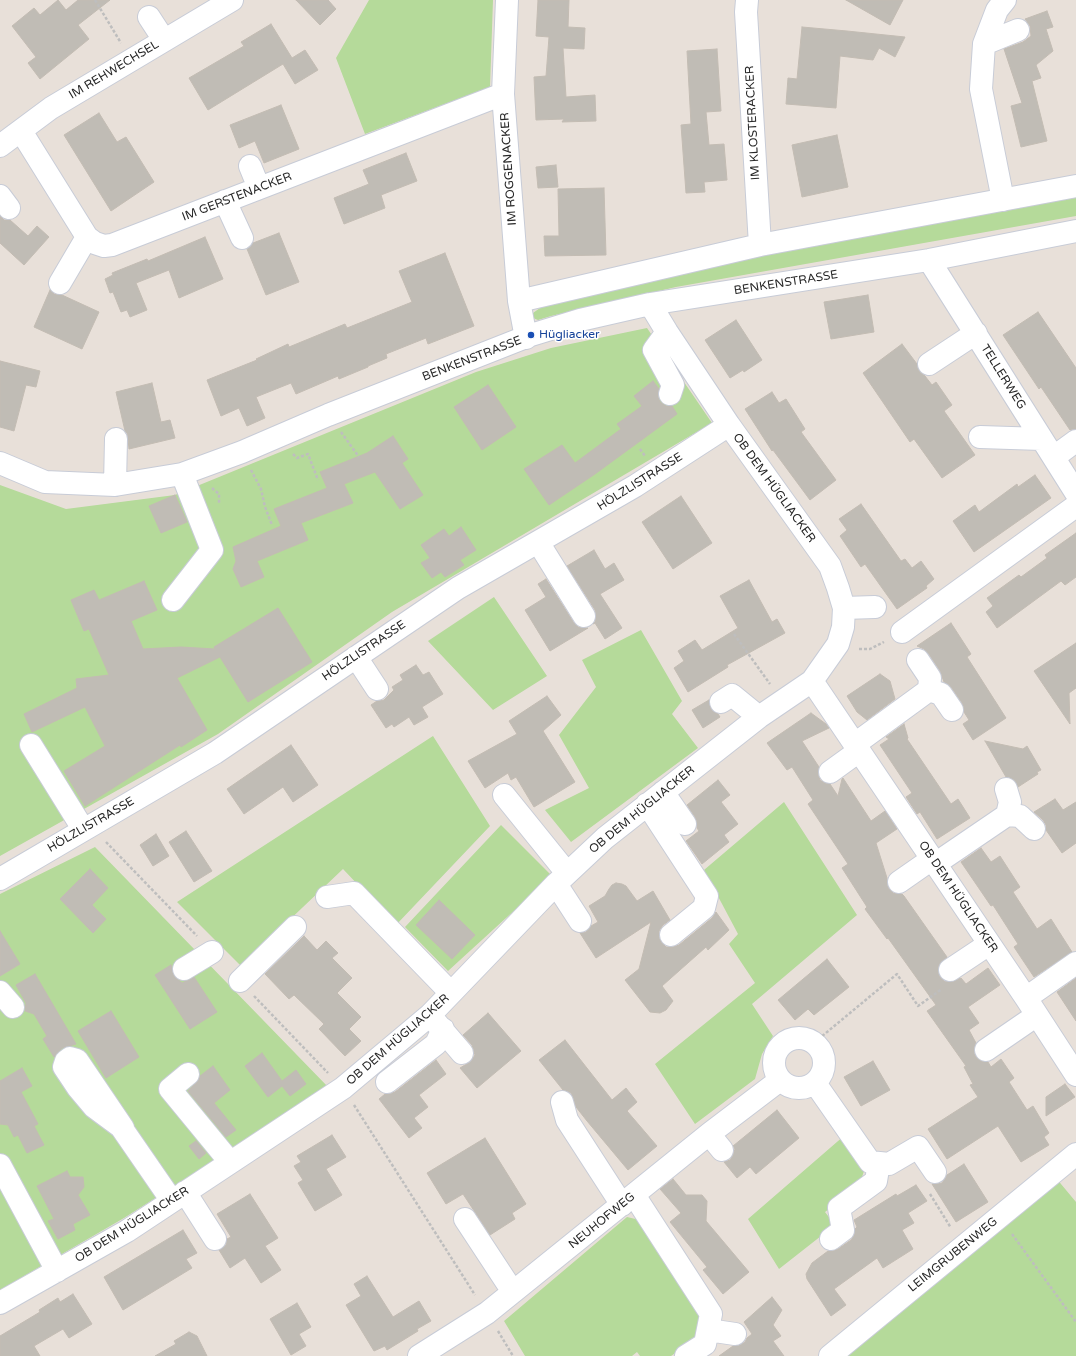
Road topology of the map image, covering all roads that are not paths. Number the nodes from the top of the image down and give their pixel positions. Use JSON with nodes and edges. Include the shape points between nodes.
{"nodes":[{"id":1,"x":232,"y":0,"type":"edge"},
{"id":2,"x":507,"y":0,"type":"edge"},
{"id":3,"x":748,"y":0,"type":"edge"},
{"id":4,"x":1005,"y":0,"type":"edge"},
{"id":5,"x":149,"y":17,"type":"dead end"},
{"id":6,"x":1018,"y":30,"type":"dead end"},
{"id":7,"x":164,"y":40,"type":"junction"},
{"id":8,"x":984,"y":44,"type":"junction"},
{"id":9,"x":503,"y":94,"type":"junction"},
{"id":10,"x":21,"y":131,"type":"junction"},
{"id":11,"x":0,"y":146,"type":"edge"},
{"id":12,"x":250,"y":166,"type":"dead end"},
{"id":13,"x":1076,"y":186,"type":"edge"},
{"id":14,"x":259,"y":188,"type":"junction"},
{"id":15,"x":1003,"y":200,"type":"junction"},
{"id":16,"x":225,"y":201,"type":"junction"},
{"id":17,"x":1076,"y":231,"type":"edge"},
{"id":18,"x":87,"y":237,"type":"junction"},
{"id":19,"x":242,"y":238,"type":"dead end"},
{"id":20,"x":760,"y":245,"type":"junction"},
{"id":21,"x":929,"y":260,"type":"junction"},
{"id":22,"x":60,"y":283,"type":"dead end"},
{"id":23,"x":519,"y":301,"type":"junction"},
{"id":24,"x":650,"y":304,"type":"junction"},
{"id":25,"x":667,"y":332,"type":"junction"},
{"id":26,"x":976,"y":334,"type":"junction"},
{"id":27,"x":526,"y":338,"type":"junction"},
{"id":28,"x":929,"y":364,"type":"dead end"},
{"id":29,"x":670,"y":394,"type":"dead end"},
{"id":30,"x":729,"y":425,"type":"junction"},
{"id":31,"x":980,"y":437,"type":"dead end"},
{"id":32,"x":116,"y":439,"type":"dead end"},
{"id":33,"x":1076,"y":441,"type":"edge"},
{"id":34,"x":1048,"y":448,"type":"junction"},
{"id":35,"x":0,"y":463,"type":"edge"},
{"id":36,"x":182,"y":474,"type":"junction"},
{"id":37,"x":115,"y":485,"type":"junction"},
{"id":38,"x":1076,"y":493,"type":"edge"},
{"id":39,"x":1076,"y":506,"type":"edge"},
{"id":40,"x":538,"y":542,"type":"junction"},
{"id":41,"x":172,"y":600,"type":"dead end"},
{"id":42,"x":875,"y":607,"type":"dead end"},
{"id":43,"x":844,"y":608,"type":"junction"},
{"id":44,"x":584,"y":616,"type":"dead end"},
{"id":45,"x":902,"y":632,"type":"road end"},
{"id":46,"x":356,"y":657,"type":"junction"},
{"id":47,"x":918,"y":660,"type":"dead end"},
{"id":48,"x":812,"y":680,"type":"junction"},
{"id":49,"x":377,"y":689,"type":"dead end"},
{"id":50,"x":928,"y":690,"type":"junction"},
{"id":51,"x":720,"y":702,"type":"dead end"},
{"id":52,"x":952,"y":710,"type":"dead end"},
{"id":53,"x":759,"y":717,"type":"junction"},
{"id":54,"x":31,"y":745,"type":"dead end"},
{"id":55,"x":857,"y":748,"type":"junction"},
{"id":56,"x":830,"y":772,"type":"dead end"},
{"id":57,"x":1006,"y":789,"type":"dead end"},
{"id":58,"x":504,"y":795,"type":"dead end"},
{"id":59,"x":655,"y":798,"type":"junction"},
{"id":60,"x":1007,"y":815,"type":"junction"},
{"id":61,"x":685,"y":824,"type":"dead end"},
{"id":62,"x":83,"y":829,"type":"junction"},
{"id":63,"x":1034,"y":829,"type":"dead end"},
{"id":64,"x":934,"y":862,"type":"junction"},
{"id":65,"x":0,"y":879,"type":"edge"},
{"id":66,"x":562,"y":879,"type":"junction"},
{"id":67,"x":898,"y":882,"type":"dead end"},
{"id":68,"x":327,"y":897,"type":"dead end"},
{"id":69,"x":580,"y":921,"type":"dead end"},
{"id":70,"x":295,"y":927,"type":"dead end"},
{"id":71,"x":671,"y":935,"type":"dead end"},
{"id":72,"x":996,"y":945,"type":"junction"},
{"id":73,"x":212,"y":952,"type":"dead end"},
{"id":74,"x":1076,"y":963,"type":"edge"},
{"id":75,"x":184,"y":969,"type":"dead end"},
{"id":76,"x":947,"y":979,"type":"road end"},
{"id":77,"x":240,"y":981,"type":"dead end"},
{"id":78,"x":451,"y":993,"type":"junction"},
{"id":79,"x":1031,"y":1007,"type":"junction"},
{"id":80,"x":436,"y":1022,"type":"junction"},
{"id":81,"x":986,"y":1050,"type":"dead end"},
{"id":82,"x":462,"y":1053,"type":"dead end"},
{"id":83,"x":188,"y":1074,"type":"dead end"},
{"id":84,"x":1076,"y":1075,"type":"edge"},
{"id":85,"x":780,"y":1080,"type":"junction"},
{"id":86,"x":387,"y":1082,"type":"dead end"},
{"id":87,"x":815,"y":1083,"type":"junction"},
{"id":88,"x":562,"y":1102,"type":"dead end"},
{"id":89,"x":123,"y":1128,"type":"dead end"},
{"id":90,"x":1076,"y":1154,"type":"edge"},
{"id":91,"x":230,"y":1162,"type":"junction"},
{"id":92,"x":879,"y":1163,"type":"junction"},
{"id":93,"x":0,"y":1165,"type":"edge"},
{"id":94,"x":935,"y":1172,"type":"road end"},
{"id":95,"x":184,"y":1193,"type":"junction"},
{"id":96,"x":628,"y":1200,"type":"junction"},
{"id":97,"x":465,"y":1219,"type":"dead end"},
{"id":98,"x":218,"y":1234,"type":"dead end"},
{"id":99,"x":831,"y":1239,"type":"dead end"},
{"id":100,"x":57,"y":1271,"type":"junction"},
{"id":101,"x":513,"y":1292,"type":"junction"},
{"id":102,"x":0,"y":1303,"type":"edge"},
{"id":103,"x":708,"y":1330,"type":"junction"},
{"id":104,"x":735,"y":1334,"type":"dead end"},
{"id":105,"x":428,"y":1354,"type":"edge"},
{"id":106,"x":686,"y":1356,"type":"edge"},
{"id":107,"x":830,"y":1356,"type":"edge"}],
"edges":[{"from":1,"to":7,"type":"street","name":"IM REHWECHSEL"},
{"from":2,"to":9,"type":"street","name":"IM ROGGENACKER"},
{"from":3,"to":20,"type":"street","name":"IM KLOSTERACKER","via":[[746,12]]},
{"from":4,"to":8,"type":"street","via":[[997,10]]},
{"from":5,"to":7,"type":"street"},
{"from":6,"to":8,"type":"street"},
{"from":7,"to":10,"type":"street","name":"IM REHWECHSEL","via":[[51,108]]},
{"from":8,"to":15,"type":"street","via":[[980,89]]},
{"from":9,"to":14,"type":"street","name":"IM GERSTENACKER"},
{"from":9,"to":23,"type":"street","name":"IM ROGGENACKER"},
{"from":10,"to":11,"type":"street","name":"IM REHWECHSEL"},
{"from":10,"to":18,"type":"street"},
{"from":12,"to":14,"type":"street"},
{"from":13,"to":15,"type":"street"},
{"from":14,"to":16,"type":"street","name":"IM GERSTENACKER"},
{"from":15,"to":20,"type":"street"},
{"from":16,"to":18,"type":"street","name":"IM GERSTENACKER","via":[[112,245],[104,246]]},
{"from":16,"to":19,"type":"street"},
{"from":17,"to":21,"type":"street","name":"BENKENSTRASSE"},
{"from":18,"to":22,"type":"street"},
{"from":20,"to":23,"type":"street"},
{"from":21,"to":24,"type":"street","name":"BENKENSTRASSE"},
{"from":21,"to":26,"type":"street","name":"TELLERWEG"},
{"from":23,"to":27,"type":"street","name":"IM ROGGENACKER"},
{"from":24,"to":25,"type":"street","name":"OB DEM HÜGLIACKER"},
{"from":24,"to":27,"type":"street","name":"BENKENSTRASSE","via":[[580,320]]},
{"from":25,"to":29,"type":"street","via":[[654,350],[673,385]]},
{"from":25,"to":30,"type":"street","name":"OB DEM HÜGLIACKER"},
{"from":26,"to":28,"type":"street"},
{"from":26,"to":34,"type":"street","name":"TELLERWEG"},
{"from":27,"to":36,"type":"street","name":"BENKENSTRASSE"},
{"from":30,"to":40,"type":"street","name":"HÖLZLISTRASSE","via":[[635,486]]},
{"from":30,"to":43,"type":"street","name":"OB DEM HÜGLIACKER","via":[[830,566]]},
{"from":31,"to":34,"type":"street"},
{"from":32,"to":37,"type":"street"},
{"from":33,"to":34,"type":"street"},
{"from":34,"to":38,"type":"street","name":"TELLERWEG"},
{"from":35,"to":37,"type":"street","name":"BENKENSTRASSE","via":[[45,482]]},
{"from":36,"to":37,"type":"street","name":"BENKENSTRASSE"},
{"from":36,"to":41,"type":"street","via":[[212,550]]},
{"from":39,"to":45,"type":"street"},
{"from":40,"to":44,"type":"street"},
{"from":40,"to":46,"type":"street","name":"HÖLZLISTRASSE","via":[[458,588]]},
{"from":42,"to":43,"type":"street"},
{"from":43,"to":48,"type":"street","name":"OB DEM HÜGLIACKER","via":[[843,627],[838,644]]},
{"from":46,"to":49,"type":"street"},
{"from":46,"to":62,"type":"street","name":"HÖLZLISTRASSE","via":[[215,753]]},
{"from":47,"to":50,"type":"street","via":[[930,678]]},
{"from":48,"to":53,"type":"street","name":"OB DEM HÜGLIACKER"},
{"from":48,"to":55,"type":"street","name":"OB DEM HÜGLIACKER"},
{"from":50,"to":52,"type":"street","via":[[941,694]]},
{"from":50,"to":55,"type":"street"},
{"from":51,"to":53,"type":"street","via":[[732,695]]},
{"from":53,"to":59,"type":"street","name":"OB DEM HÜGLIACKER"},
{"from":54,"to":62,"type":"street"},
{"from":55,"to":56,"type":"street"},
{"from":55,"to":64,"type":"street","name":"OB DEM HÜGLIACKER"},
{"from":57,"to":60,"type":"street","via":[[1010,802]]},
{"from":58,"to":66,"type":"street"},
{"from":59,"to":61,"type":"street"},
{"from":59,"to":66,"type":"street","name":"OB DEM HÜGLIACKER","via":[[605,838]]},
{"from":59,"to":71,"type":"street","via":[[707,896],[704,908]]},
{"from":60,"to":63,"type":"street","via":[[1020,816]]},
{"from":60,"to":64,"type":"street"},
{"from":62,"to":65,"type":"street","name":"HÖLZLISTRASSE"},
{"from":64,"to":67,"type":"street"},
{"from":64,"to":72,"type":"street","name":"OB DEM HÜGLIACKER"},
{"from":66,"to":69,"type":"street"},
{"from":66,"to":78,"type":"street","name":"OB DEM HÜGLIACKER"},
{"from":68,"to":78,"type":"street","via":[[354,893]]},
{"from":70,"to":77,"type":"street"},
{"from":72,"to":76,"type":"street"},
{"from":72,"to":79,"type":"street","name":"OB DEM HÜGLIACKER"},
{"from":73,"to":75,"type":"street"},
{"from":74,"to":79,"type":"street"},
{"from":78,"to":80,"type":"street","name":"OB DEM HÜGLIACKER"},
{"from":79,"to":81,"type":"street"},
{"from":79,"to":84,"type":"street","name":"OB DEM HÜGLIACKER"},
{"from":80,"to":82,"type":"street"},
{"from":80,"to":86,"type":"street","via":[[436,1044]]},
{"from":80,"to":91,"type":"street","name":"OB DEM HÜGLIACKER","via":[[343,1088]]},
{"from":83,"to":91,"type":"street","via":[[170,1089]]},
{"from":85,"to":87,"type":"street","via":[[786,1085],[801,1089]]},
{"from":85,"to":87,"type":"street","via":[[773,1064],[779,1047],[786,1041],[802,1038],[811,1040],[822,1053],[824,1070]]},
{"from":85,"to":96,"type":"street","name":"NEUHOFWEG","via":[[715,1142]]},
{"from":87,"to":92,"type":"street","via":[[870,1162]]},
{"from":88,"to":96,"type":"street","via":[[567,1120]]},
{"from":89,"to":95,"type":"street"},
{"from":90,"to":107,"type":"street","name":"LEIMGRUBENWEG"},
{"from":91,"to":95,"type":"street","name":"OB DEM HÜGLIACKER"},
{"from":92,"to":94,"type":"street","via":[[889,1164],[918,1147]]},
{"from":92,"to":99,"type":"street","via":[[876,1181],[839,1208],[843,1230]]},
{"from":93,"to":100,"type":"street"},
{"from":95,"to":98,"type":"street"},
{"from":95,"to":100,"type":"street","name":"OB DEM HÜGLIACKER","via":[[127,1231]]},
{"from":96,"to":101,"type":"street","name":"NEUHOFWEG"},
{"from":96,"to":103,"type":"street","via":[[711,1314]]},
{"from":97,"to":101,"type":"street"},
{"from":100,"to":102,"type":"street","name":"OB DEM HÜGLIACKER"},
{"from":101,"to":105,"type":"street","name":"NEUHOFWEG"},
{"from":103,"to":104,"type":"street"},
{"from":103,"to":106,"type":"street","via":[[705,1344]]}]}
